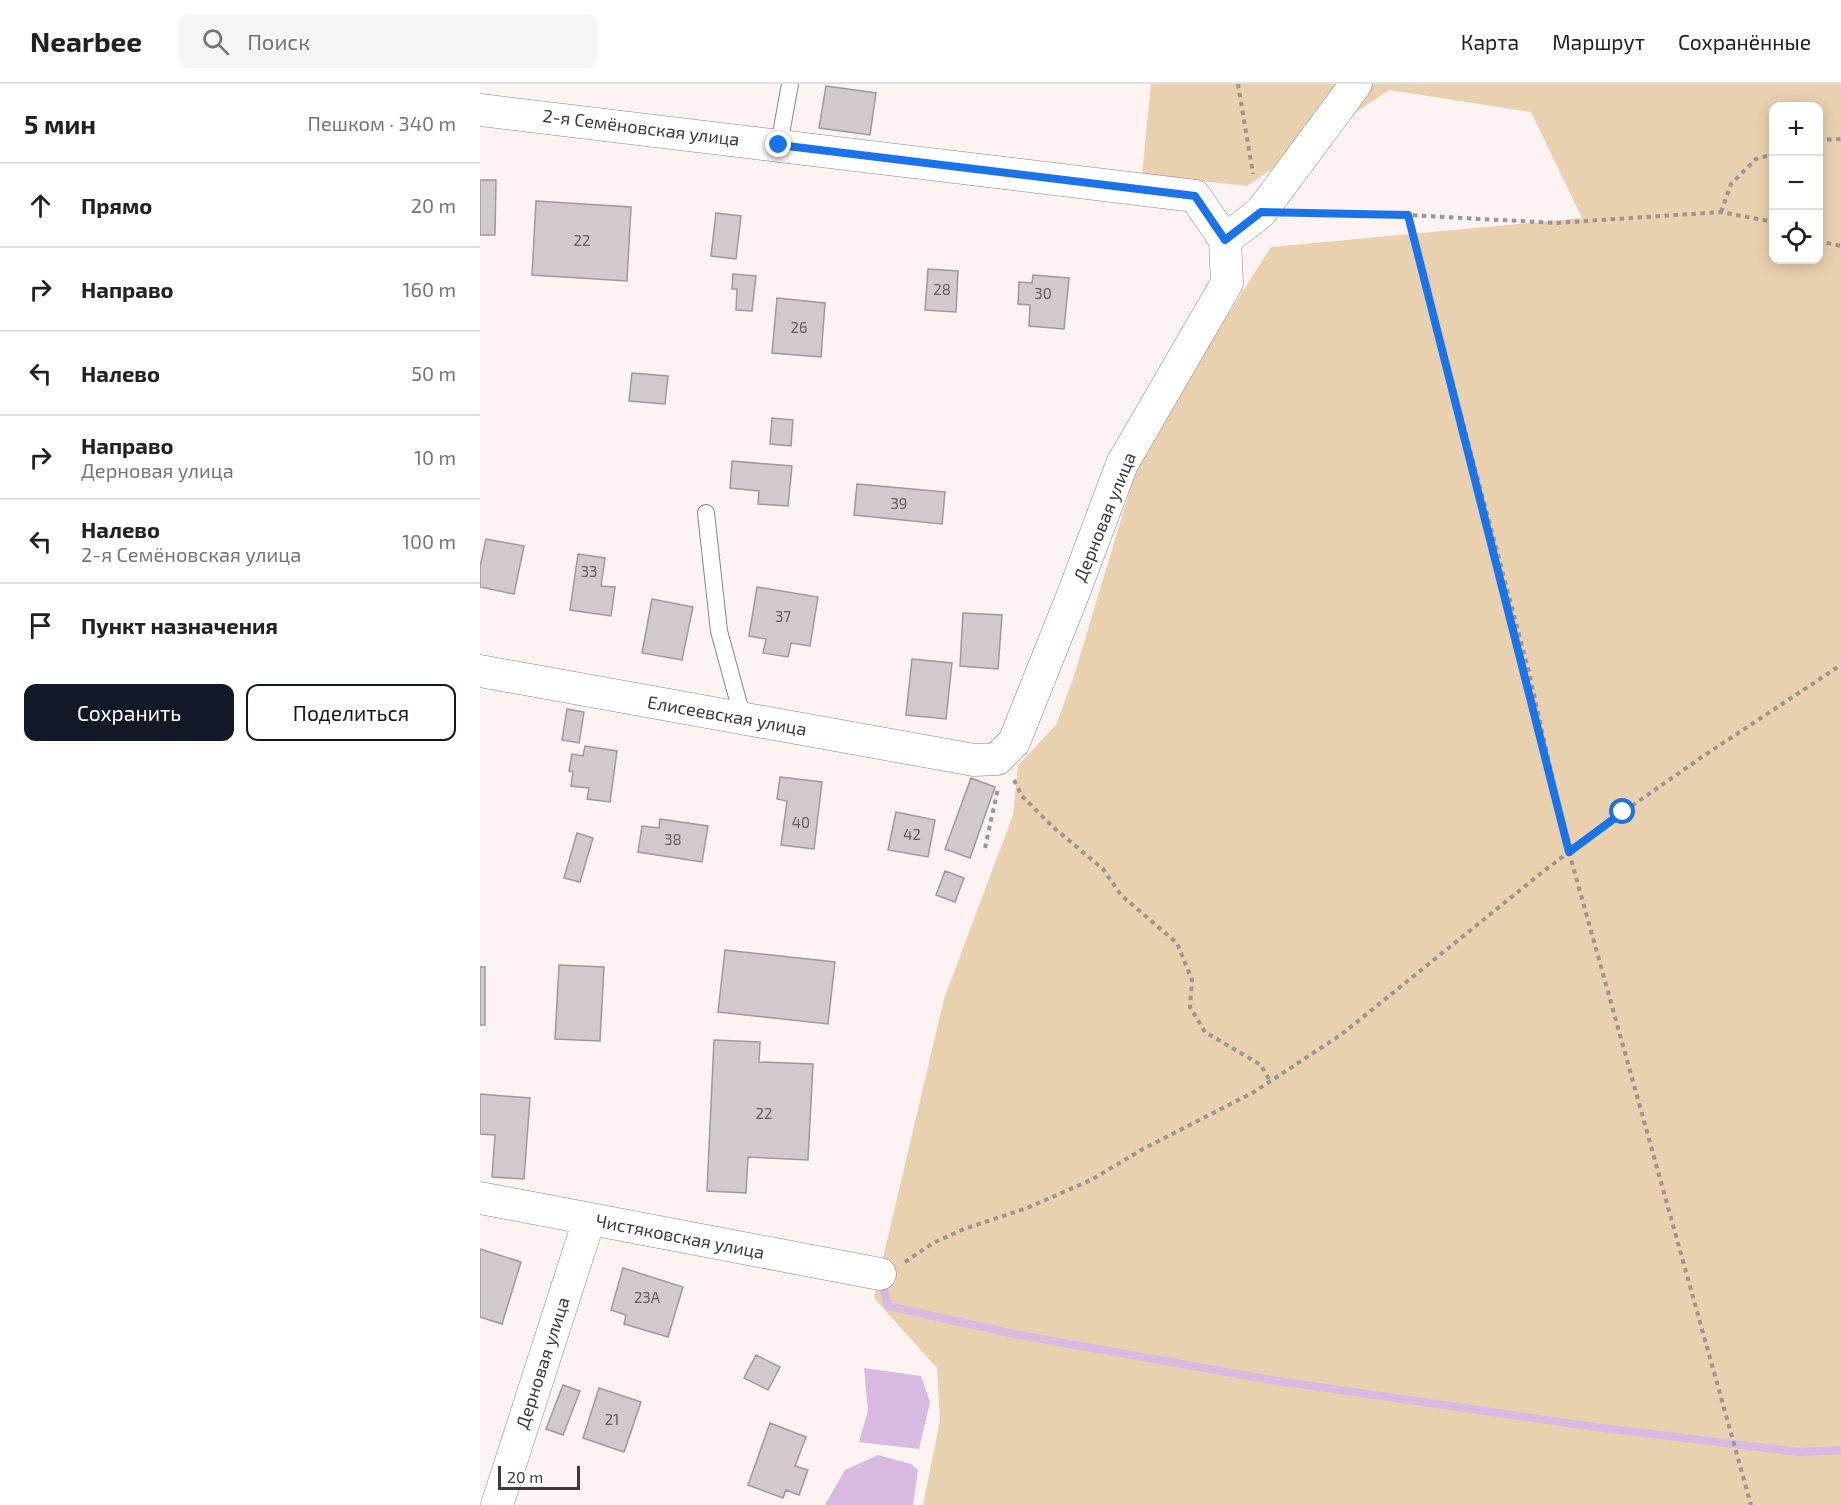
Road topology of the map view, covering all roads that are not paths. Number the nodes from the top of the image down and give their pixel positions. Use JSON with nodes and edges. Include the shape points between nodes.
{"nodes":[{"id":1,"x":790,"y":84,"type":"edge"},
{"id":2,"x":1356,"y":84,"type":"edge"},
{"id":3,"x":480,"y":110,"type":"edge"},
{"id":4,"x":779,"y":145,"type":"junction"},
{"id":5,"x":1225,"y":240,"type":"junction"},
{"id":6,"x":706,"y":513,"type":"dead end"},
{"id":7,"x":480,"y":671,"type":"edge"},
{"id":8,"x":743,"y":719,"type":"junction"},
{"id":9,"x":991,"y":761,"type":"joint"},
{"id":10,"x":480,"y":1198,"type":"edge"},
{"id":11,"x":589,"y":1220,"type":"junction"},
{"id":12,"x":880,"y":1274,"type":"road end"},
{"id":13,"x":497,"y":1505,"type":"edge"}],
"edges":[{"from":1,"to":4,"type":"lane"},
{"from":2,"to":5,"type":"street","via":[[1261,212]]},
{"from":3,"to":4,"type":"street","name":"2-я Семёновская улица"},
{"from":4,"to":5,"type":"street","name":"2-я Семёновская улица","via":[[1195,196]]},
{"from":5,"to":9,"type":"street","name":"Дерновая улица","via":[[1227,283],[1122,464],[1014,742]]},
{"from":6,"to":8,"type":"lane","via":[[719,631]]},
{"from":7,"to":8,"type":"street","name":"Елисеевская улица"},
{"from":8,"to":9,"type":"street","name":"Елисеевская улица"},
{"from":10,"to":11,"type":"street","name":"Чистяковская улица"},
{"from":11,"to":12,"type":"street","name":"Чистяковская улица"},
{"from":11,"to":13,"type":"street","name":"Дерновая улица"}]}
